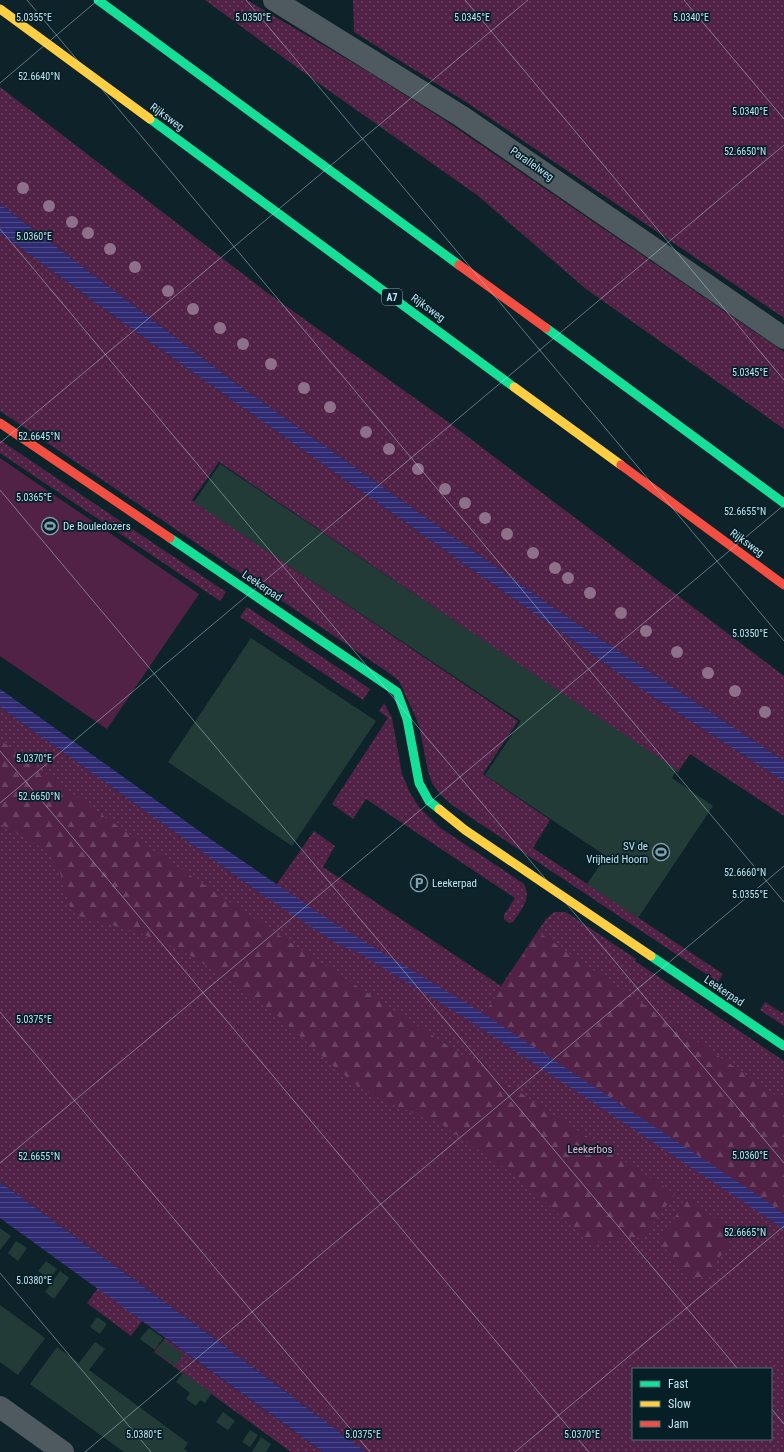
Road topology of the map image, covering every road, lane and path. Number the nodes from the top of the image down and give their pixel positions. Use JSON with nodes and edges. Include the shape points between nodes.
{"nodes":[{"id":1,"x":98,"y":0,"type":"edge"},
{"id":2,"x":274,"y":0,"type":"edge"},
{"id":3,"x":0,"y":9,"type":"edge"},
{"id":4,"x":784,"y":338,"type":"edge"},
{"id":5,"x":0,"y":423,"type":"edge"},
{"id":6,"x":784,"y":503,"type":"edge"},
{"id":7,"x":784,"y":585,"type":"edge"},
{"id":8,"x":784,"y":1046,"type":"edge"},
{"id":9,"x":0,"y":1407,"type":"edge"},
{"id":10,"x":63,"y":1452,"type":"edge"}],
"edges":[{"from":1,"to":6,"type":"main road"},
{"from":2,"to":4,"type":"street","name":"Parallelweg","via":[[461,116]]},
{"from":3,"to":7,"type":"main road","name":"Rijksweg","number":"A7"},
{"from":5,"to":8,"type":"main road","name":"Leekerpad","via":[[397,692],[407,719],[418,783],[429,801],[465,830]]},
{"from":9,"to":10,"type":"street"}]}
